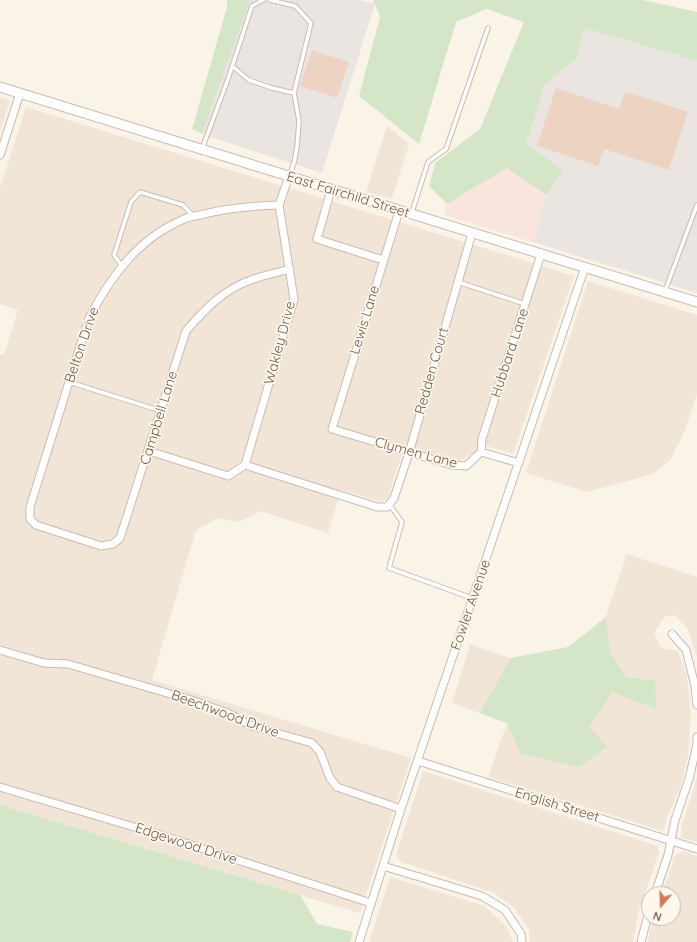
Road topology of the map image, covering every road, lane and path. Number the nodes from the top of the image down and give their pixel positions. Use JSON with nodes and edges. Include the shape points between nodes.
{"nodes":[{"id":1,"x":263,"y":0,"type":"edge"},
{"id":2,"x":270,"y":0,"type":"edge"},
{"id":3,"x":488,"y":28,"type":"dead end"},
{"id":4,"x":232,"y":66,"type":"junction"},
{"id":5,"x":0,"y":87,"type":"edge"},
{"id":6,"x":294,"y":92,"type":"junction"},
{"id":7,"x":20,"y":93,"type":"junction"},
{"id":8,"x":202,"y":150,"type":"junction"},
{"id":9,"x":0,"y":155,"type":"edge"},
{"id":10,"x":289,"y":176,"type":"junction"},
{"id":11,"x":331,"y":190,"type":"junction"},
{"id":12,"x":279,"y":205,"type":"junction"},
{"id":13,"x":697,"y":205,"type":"edge"},
{"id":14,"x":399,"y":211,"type":"junction"},
{"id":15,"x":411,"y":215,"type":"junction"},
{"id":16,"x":194,"y":216,"type":"junction"},
{"id":17,"x":472,"y":233,"type":"junction"},
{"id":18,"x":541,"y":254,"type":"junction"},
{"id":19,"x":383,"y":260,"type":"junction"},
{"id":20,"x":122,"y":266,"type":"junction"},
{"id":21,"x":585,"y":267,"type":"junction"},
{"id":22,"x":290,"y":269,"type":"junction"},
{"id":23,"x":458,"y":282,"type":"junction"},
{"id":24,"x":665,"y":292,"type":"junction"},
{"id":25,"x":697,"y":302,"type":"edge"},
{"id":26,"x":525,"y":304,"type":"junction"},
{"id":27,"x":69,"y":382,"type":"junction"},
{"id":28,"x":161,"y":411,"type":"junction"},
{"id":29,"x":332,"y":429,"type":"joint"},
{"id":30,"x":149,"y":451,"type":"junction"},
{"id":31,"x":482,"y":452,"type":"junction"},
{"id":32,"x":409,"y":453,"type":"junction"},
{"id":33,"x":519,"y":463,"type":"junction"},
{"id":34,"x":245,"y":465,"type":"junction"},
{"id":35,"x":388,"y":506,"type":"junction"},
{"id":36,"x":36,"y":526,"type":"joint"},
{"id":37,"x":473,"y":598,"type":"junction"},
{"id":38,"x":672,"y":634,"type":"dead end"},
{"id":39,"x":0,"y":650,"type":"edge"},
{"id":40,"x":697,"y":705,"type":"edge"},
{"id":41,"x":697,"y":737,"type":"edge"},
{"id":42,"x":418,"y":761,"type":"junction"},
{"id":43,"x":0,"y":787,"type":"edge"},
{"id":44,"x":401,"y":809,"type":"junction"},
{"id":45,"x":671,"y":840,"type":"junction"},
{"id":46,"x":697,"y":849,"type":"edge"},
{"id":47,"x":383,"y":866,"type":"junction"},
{"id":48,"x":658,"y":886,"type":"edge"},
{"id":49,"x":371,"y":903,"type":"junction"},
{"id":50,"x":644,"y":926,"type":"edge"},
{"id":51,"x":358,"y":942,"type":"edge"},
{"id":52,"x":522,"y":942,"type":"edge"},
{"id":53,"x":640,"y":942,"type":"edge"}],
"edges":[{"from":1,"to":4,"type":"lane","via":[[252,6]]},
{"from":2,"to":6,"type":"lane","via":[[295,6],[311,23]]},
{"from":3,"to":15,"type":"lane","via":[[446,149],[428,162]]},
{"from":4,"to":6,"type":"lane","via":[[249,80]]},
{"from":4,"to":8,"type":"lane"},
{"from":5,"to":7,"type":"street","name":"East Fairchild Street"},
{"from":6,"to":10,"type":"lane","via":[[300,121],[294,163]]},
{"from":7,"to":8,"type":"street","name":"East Fairchild Street"},
{"from":7,"to":9,"type":"street"},
{"from":8,"to":10,"type":"street","name":"East Fairchild Street"},
{"from":10,"to":11,"type":"street","name":"East Fairchild Street"},
{"from":10,"to":12,"type":"street","name":"Wakley Drive"},
{"from":11,"to":14,"type":"street","name":"East Fairchild Street"},
{"from":11,"to":19,"type":"street","via":[[317,239]]},
{"from":12,"to":16,"type":"street","name":"Belton Drive","via":[[222,209]]},
{"from":12,"to":22,"type":"street","name":"Wakley Drive"},
{"from":13,"to":24,"type":"lane"},
{"from":14,"to":15,"type":"street","name":"East Fairchild Street"},
{"from":14,"to":19,"type":"street","name":"Lewis Lane"},
{"from":15,"to":17,"type":"street","name":"East Fairchild Street"},
{"from":16,"to":20,"type":"street","name":"Belton Drive","via":[[183,219],[151,237]]},
{"from":16,"to":20,"type":"lane","via":[[183,205],[140,192],[131,202],[114,255]]},
{"from":17,"to":18,"type":"street","name":"East Fairchild Street"},
{"from":17,"to":23,"type":"street","name":"Redden Court"},
{"from":18,"to":21,"type":"street","name":"East Fairchild Street"},
{"from":18,"to":26,"type":"street","name":"Hubbard Lane"},
{"from":19,"to":29,"type":"street","name":"Lewis Lane"},
{"from":20,"to":27,"type":"street","name":"Belton Drive","via":[[102,293],[89,318]]},
{"from":21,"to":24,"type":"street","name":"East Fairchild Street"},
{"from":21,"to":33,"type":"street","name":"Fowler Avenue"},
{"from":22,"to":28,"type":"street","name":"Campbell Lane","via":[[250,280],[227,292],[206,308],[186,331]]},
{"from":22,"to":34,"type":"street","name":"Wakley Drive","via":[[294,299]]},
{"from":23,"to":26,"type":"lane"},
{"from":23,"to":32,"type":"street","name":"Redden Court"},
{"from":24,"to":25,"type":"street","name":"East Fairchild Street"},
{"from":26,"to":31,"type":"street","name":"Hubbard Lane","via":[[482,439]]},
{"from":27,"to":28,"type":"lane"},
{"from":27,"to":36,"type":"street","name":"Belton Drive","via":[[30,507],[30,519]]},
{"from":28,"to":30,"type":"street","name":"Campbell Lane"},
{"from":29,"to":32,"type":"street","name":"Clymen Lane"},
{"from":30,"to":34,"type":"street","via":[[228,476]]},
{"from":30,"to":36,"type":"street","name":"Campbell Lane","via":[[120,538],[113,544],[101,546]]},
{"from":31,"to":32,"type":"street","name":"Clymen Lane","via":[[466,466],[452,466]]},
{"from":31,"to":33,"type":"street"},
{"from":32,"to":35,"type":"street","name":"Redden Court","via":[[394,498]]},
{"from":33,"to":37,"type":"street","name":"Fowler Avenue"},
{"from":34,"to":35,"type":"street","via":[[377,507]]},
{"from":35,"to":37,"type":"lane","via":[[402,522],[389,568]]},
{"from":37,"to":42,"type":"street","name":"Fowler Avenue"},
{"from":38,"to":40,"type":"street","via":[[686,650],[696,686]]},
{"from":39,"to":44,"type":"street","name":"Beechwood Drive","via":[[44,663],[68,664],[183,698],[228,713],[252,726],[312,743],[320,752],[330,778],[337,787]]},
{"from":41,"to":45,"type":"street","via":[[690,779],[675,820]]},
{"from":42,"to":44,"type":"street","name":"Fowler Avenue"},
{"from":42,"to":45,"type":"street","name":"English Street"},
{"from":43,"to":49,"type":"street","name":"Edgewood Drive","via":[[151,832]]},
{"from":44,"to":47,"type":"street","name":"Fowler Avenue"},
{"from":45,"to":46,"type":"street","name":"English Street"},
{"from":45,"to":48,"type":"street"},
{"from":47,"to":49,"type":"street","name":"Fowler Avenue"},
{"from":47,"to":52,"type":"street","via":[[482,896],[505,910],[521,934]]},
{"from":49,"to":51,"type":"street","name":"Fowler Avenue"},
{"from":50,"to":53,"type":"street"}]}
